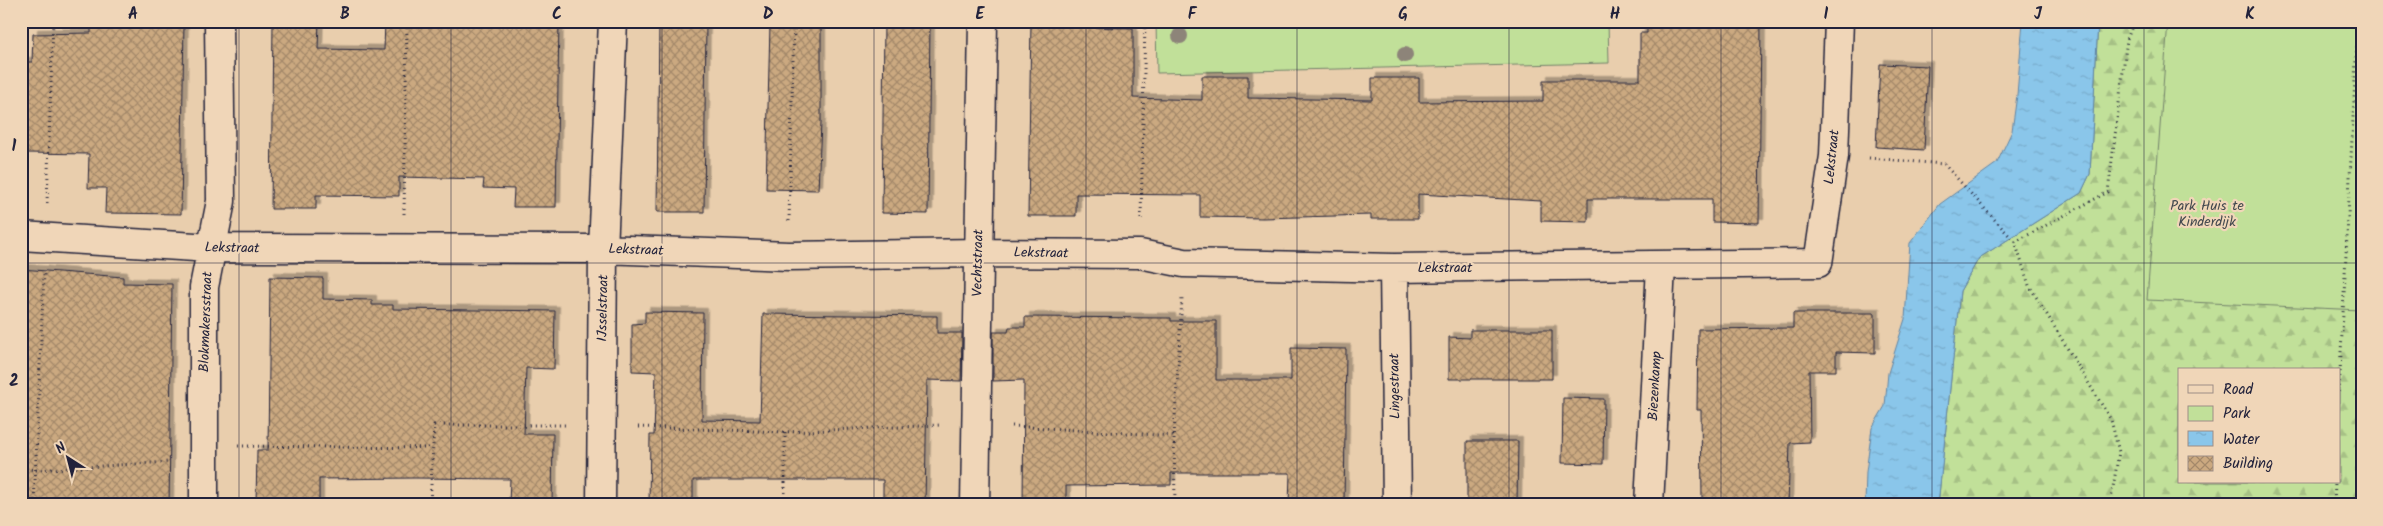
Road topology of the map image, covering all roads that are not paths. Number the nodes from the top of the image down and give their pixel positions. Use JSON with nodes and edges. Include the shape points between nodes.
{"nodes":[{"id":1,"x":219,"y":21,"type":"edge"},
{"id":2,"x":612,"y":21,"type":"edge"},
{"id":3,"x":983,"y":21,"type":"edge"},
{"id":4,"x":1839,"y":21,"type":"edge"},
{"id":5,"x":21,"y":236,"type":"edge"},
{"id":6,"x":211,"y":248,"type":"junction"},
{"id":7,"x":603,"y":249,"type":"junction"},
{"id":8,"x":978,"y":253,"type":"junction"},
{"id":9,"x":1661,"y":266,"type":"junction"},
{"id":10,"x":1394,"y":268,"type":"junction"},
{"id":11,"x":204,"y":505,"type":"edge"},
{"id":12,"x":601,"y":505,"type":"edge"},
{"id":13,"x":975,"y":505,"type":"edge"},
{"id":14,"x":1397,"y":505,"type":"edge"},
{"id":15,"x":1649,"y":505,"type":"edge"}],
"edges":[{"from":1,"to":6,"type":"street","name":"Blokmakersstraat","via":[[221,201]]},
{"from":2,"to":7,"type":"street","name":"IJsselstraat"},
{"from":3,"to":8,"type":"street","name":"Vechtstraat"},
{"from":4,"to":9,"type":"street","name":"Lekstraat","via":[[1834,156],[1818,263]]},
{"from":5,"to":6,"type":"street","name":"Lekstraat"},
{"from":6,"to":7,"type":"street","name":"Lekstraat"},
{"from":6,"to":11,"type":"street","name":"Blokmakersstraat","via":[[204,287]]},
{"from":7,"to":8,"type":"street","name":"Lekstraat","via":[[788,256]]},
{"from":7,"to":12,"type":"street","name":"IJsselstraat"},
{"from":8,"to":10,"type":"street","name":"Lekstraat","via":[[1140,254],[1184,263]]},
{"from":8,"to":13,"type":"street","name":"Vechtstraat"},
{"from":9,"to":10,"type":"street","name":"Lekstraat"},
{"from":9,"to":15,"type":"street","name":"Biezenkamp"},
{"from":10,"to":14,"type":"street","name":"Lingestraat"}]}
